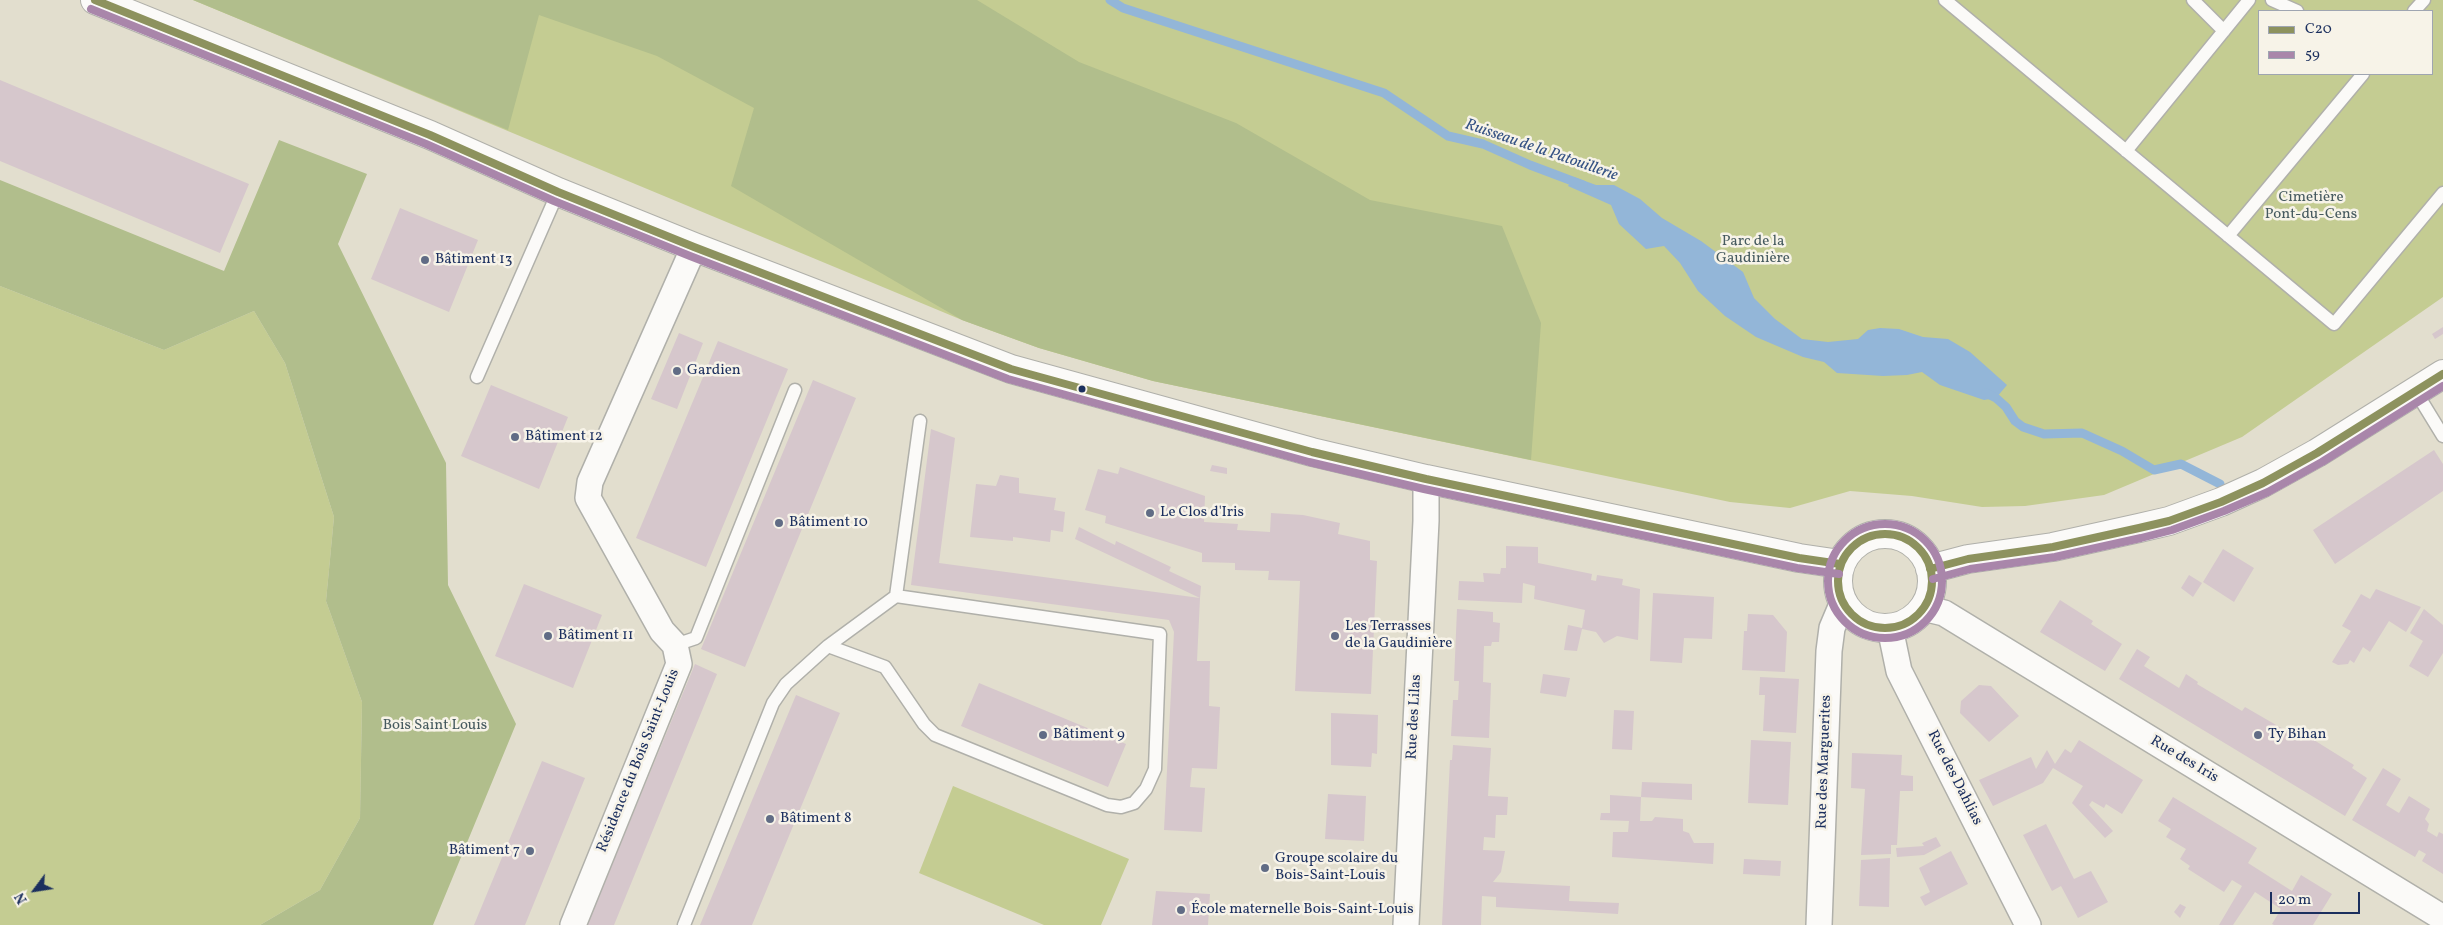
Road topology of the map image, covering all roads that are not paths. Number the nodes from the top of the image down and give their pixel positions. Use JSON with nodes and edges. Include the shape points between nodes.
{"nodes":[{"id":1,"x":95,"y":0,"type":"edge"},
{"id":2,"x":1945,"y":0,"type":"edge"},
{"id":3,"x":2193,"y":0,"type":"edge"},
{"id":4,"x":2249,"y":0,"type":"edge"},
{"id":5,"x":2272,"y":0,"type":"edge"},
{"id":6,"x":2424,"y":0,"type":"edge"},
{"id":7,"x":2295,"y":10,"type":"edge"},
{"id":8,"x":2415,"y":10,"type":"edge"},
{"id":9,"x":2224,"y":31,"type":"junction"},
{"id":10,"x":2362,"y":75,"type":"edge"},
{"id":11,"x":2126,"y":151,"type":"junction"},
{"id":12,"x":558,"y":192,"type":"junction"},
{"id":13,"x":2443,"y":193,"type":"edge"},
{"id":14,"x":2228,"y":236,"type":"junction"},
{"id":15,"x":694,"y":247,"type":"junction"},
{"id":16,"x":2443,"y":374,"type":"edge"},
{"id":17,"x":477,"y":377,"type":"dead end"},
{"id":18,"x":795,"y":390,"type":"dead end"},
{"id":19,"x":2416,"y":392,"type":"junction"},
{"id":20,"x":920,"y":421,"type":"dead end"},
{"id":21,"x":2443,"y":436,"type":"edge"},
{"id":22,"x":1426,"y":479,"type":"junction"},
{"id":23,"x":1840,"y":564,"type":"junction"},
{"id":24,"x":1930,"y":569,"type":"junction"},
{"id":25,"x":896,"y":596,"type":"junction"},
{"id":26,"x":1843,"y":602,"type":"junction"},
{"id":27,"x":1923,"y":608,"type":"junction"},
{"id":28,"x":1890,"y":628,"type":"junction"},
{"id":29,"x":675,"y":645,"type":"junction"},
{"id":30,"x":828,"y":646,"type":"junction"},
{"id":31,"x":2443,"y":918,"type":"edge"},
{"id":32,"x":573,"y":925,"type":"edge"},
{"id":33,"x":684,"y":925,"type":"edge"},
{"id":34,"x":1406,"y":925,"type":"edge"},
{"id":35,"x":1819,"y":925,"type":"edge"},
{"id":36,"x":2028,"y":925,"type":"edge"}],
"edges":[{"from":1,"to":12,"type":"street","via":[[421,131]]},
{"from":2,"to":11,"type":"lane"},
{"from":3,"to":9,"type":"lane"},
{"from":4,"to":9,"type":"lane"},
{"from":5,"to":7,"type":"lane"},
{"from":6,"to":8,"type":"lane"},
{"from":9,"to":11,"type":"lane"},
{"from":10,"to":14,"type":"lane"},
{"from":11,"to":14,"type":"lane"},
{"from":12,"to":15,"type":"street"},
{"from":12,"to":17,"type":"lane"},
{"from":13,"to":14,"type":"lane","via":[[2334,324]]},
{"from":15,"to":22,"type":"street","via":[[1011,369],[1312,452]]},
{"from":15,"to":29,"type":"street","name":"Résidence du Bois Saint-Louis","via":[[594,473],[588,498],[662,631]]},
{"from":16,"to":19,"type":"street"},
{"from":18,"to":29,"type":"lane","via":[[696,638]]},
{"from":19,"to":21,"type":"lane"},
{"from":19,"to":24,"type":"street","via":[[2286,471],[2199,510],[2130,530]]},
{"from":20,"to":25,"type":"lane"},
{"from":22,"to":23,"type":"street"},
{"from":22,"to":34,"type":"street","name":"Rue des Lilas"},
{"from":23,"to":24,"type":"street","via":[[1858,541],[1887,533],[1915,544]]},
{"from":23,"to":26,"type":"street","via":[[1838,590]]},
{"from":24,"to":27,"type":"street","via":[[1930,596]]},
{"from":25,"to":30,"type":"lane"},
{"from":25,"to":30,"type":"lane","via":[[1160,634],[1155,769],[1146,789],[1134,803],[1121,807],[1107,805],[935,735],[885,668]]},
{"from":26,"to":28,"type":"street","via":[[1851,614],[1863,622]]},
{"from":26,"to":35,"type":"street","name":"Rue des Marguerites","via":[[1832,628],[1829,651]]},
{"from":27,"to":28,"type":"street","via":[[1908,621]]},
{"from":27,"to":31,"type":"street","name":"Rue des Iris","via":[[1944,613]]},
{"from":28,"to":36,"type":"street","name":"Rue des Dahlias","via":[[1899,672]]},
{"from":29,"to":32,"type":"street","name":"Résidence du Bois Saint-Louis","via":[[679,664]]},
{"from":30,"to":33,"type":"lane","via":[[786,684],[773,703]]}]}
